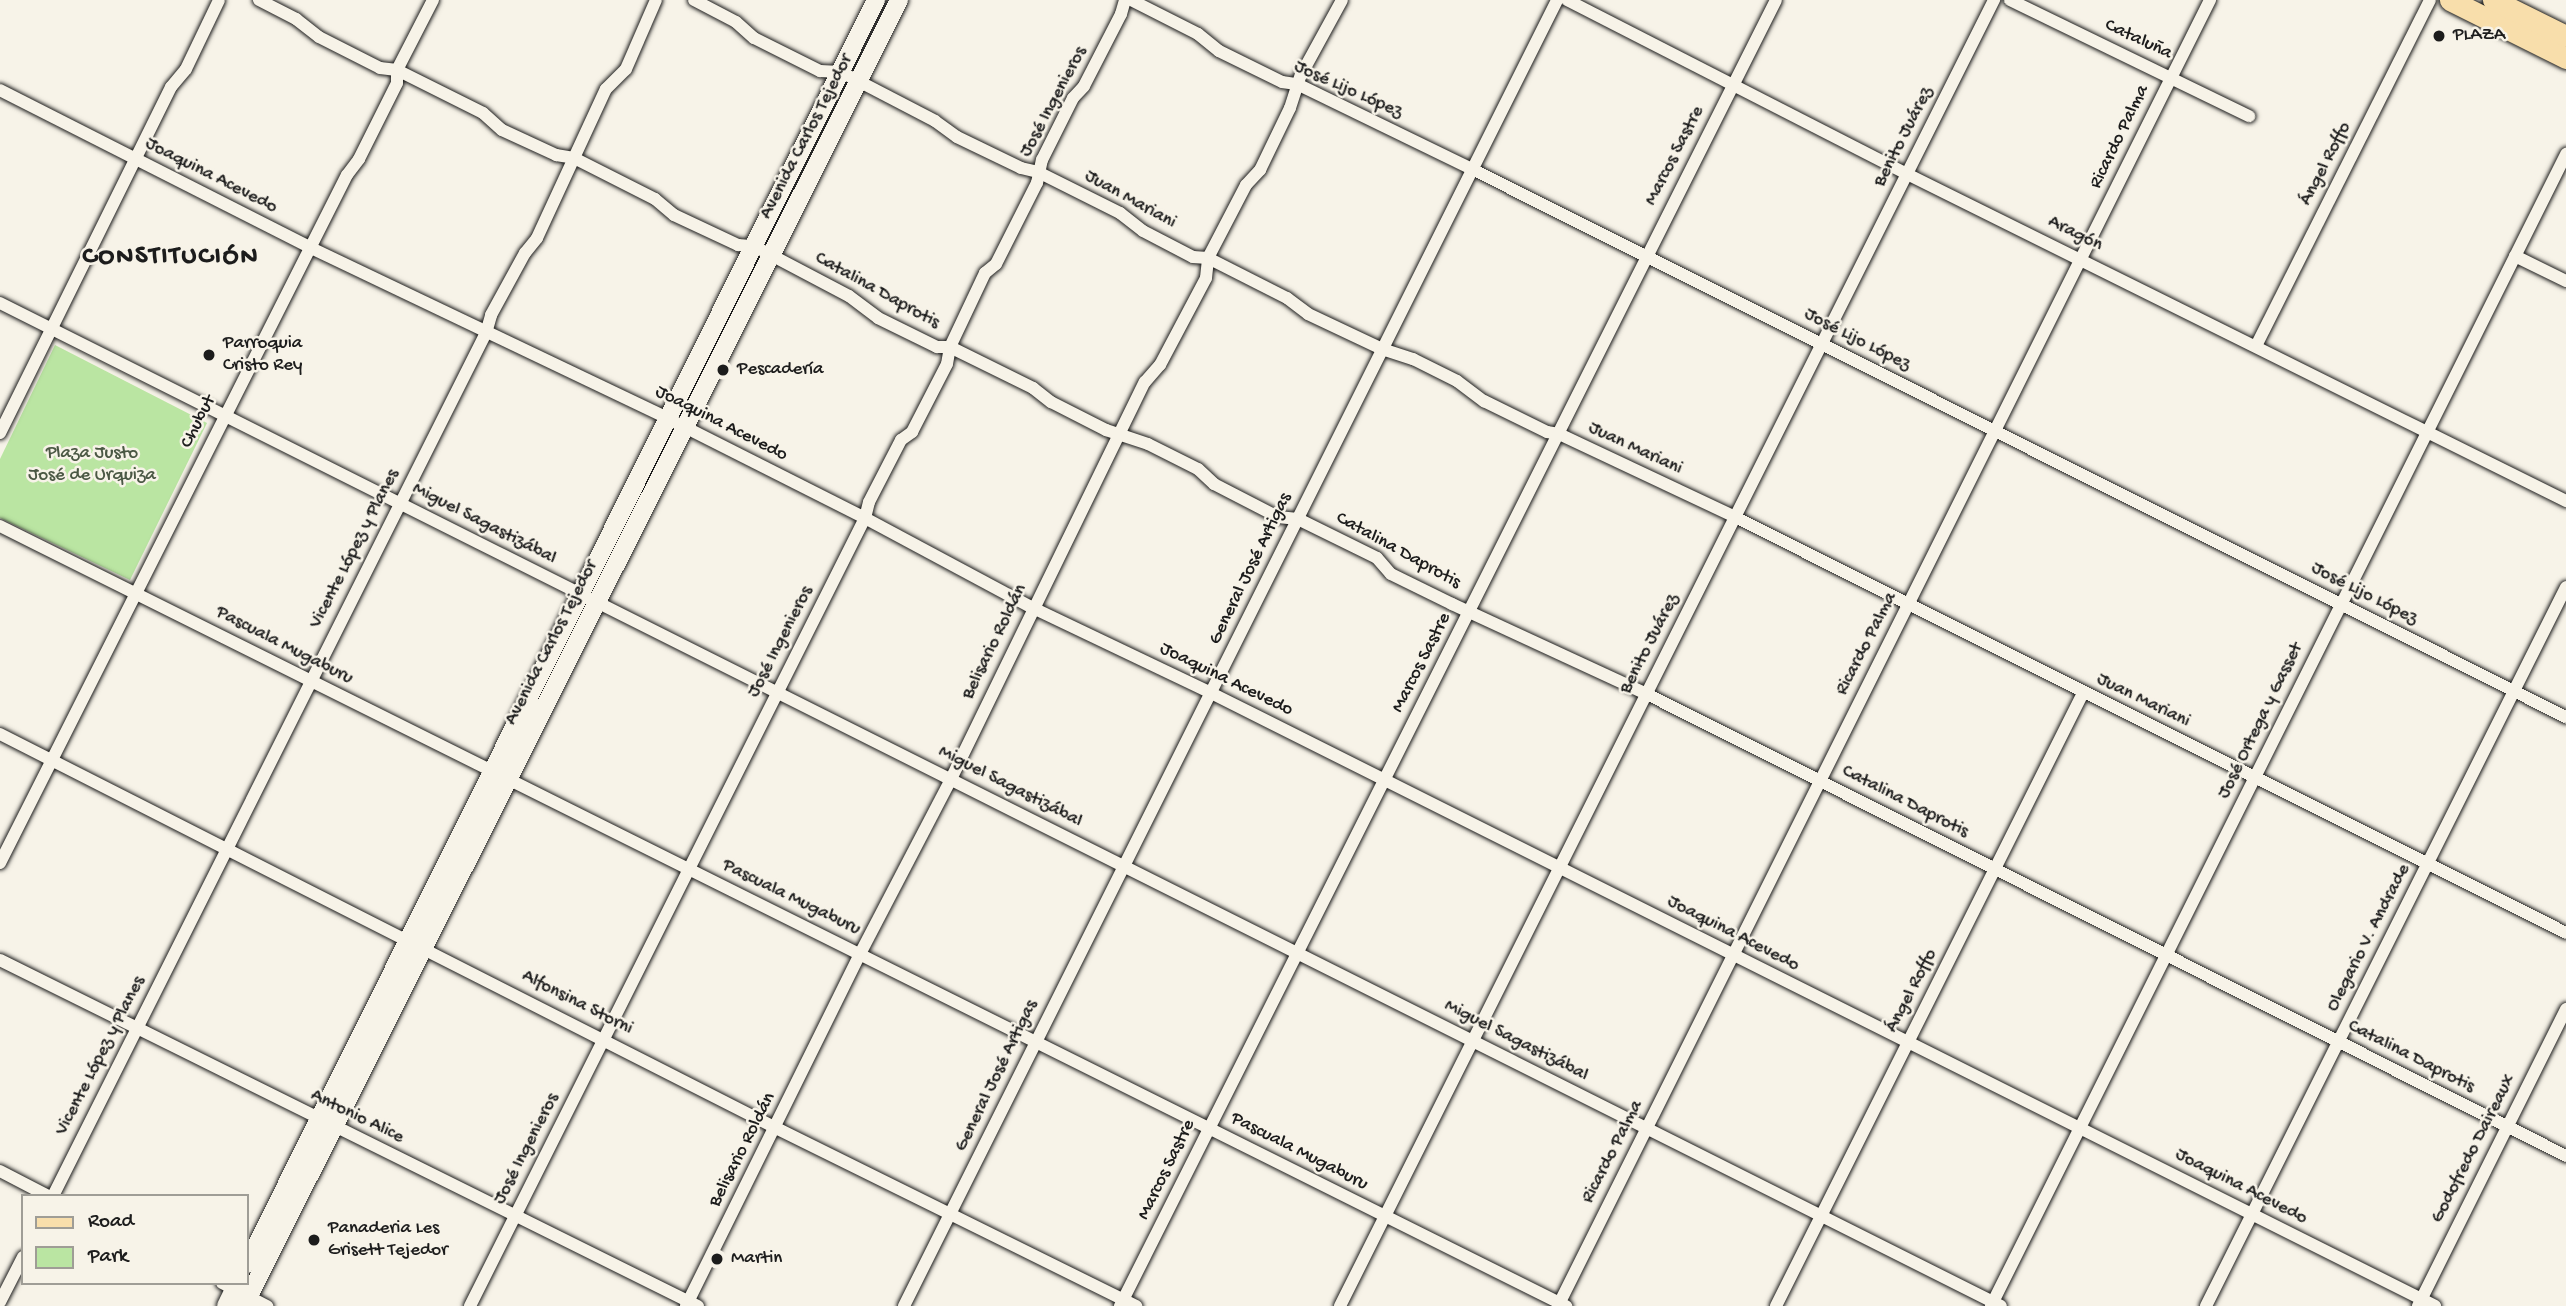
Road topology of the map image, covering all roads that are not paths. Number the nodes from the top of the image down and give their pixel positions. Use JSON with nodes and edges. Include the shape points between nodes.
{"nodes":[{"id":1,"x":219,"y":0,"type":"edge"},
{"id":2,"x":259,"y":0,"type":"edge"},
{"id":3,"x":433,"y":0,"type":"edge"},
{"id":4,"x":656,"y":0,"type":"edge"},
{"id":5,"x":694,"y":0,"type":"edge"},
{"id":6,"x":876,"y":0,"type":"edge"},
{"id":7,"x":899,"y":0,"type":"edge"},
{"id":8,"x":1125,"y":0,"type":"edge"},
{"id":9,"x":1131,"y":0,"type":"edge"},
{"id":10,"x":1342,"y":0,"type":"edge"},
{"id":11,"x":1557,"y":0,"type":"edge"},
{"id":12,"x":1567,"y":0,"type":"edge"},
{"id":13,"x":1776,"y":0,"type":"edge"},
{"id":14,"x":1994,"y":0,"type":"edge"},
{"id":15,"x":2010,"y":0,"type":"edge"},
{"id":16,"x":2210,"y":0,"type":"edge"},
{"id":17,"x":2430,"y":0,"type":"edge"},
{"id":18,"x":2450,"y":0,"type":"edge"},
{"id":19,"x":2493,"y":0,"type":"edge"},
{"id":20,"x":2566,"y":36,"type":"edge"},
{"id":21,"x":2566,"y":58,"type":"edge"},
{"id":22,"x":397,"y":70,"type":"junction"},
{"id":23,"x":841,"y":72,"type":"junction"},
{"id":24,"x":2171,"y":77,"type":"junction"},
{"id":25,"x":858,"y":81,"type":"junction"},
{"id":26,"x":1297,"y":84,"type":"junction"},
{"id":27,"x":1733,"y":84,"type":"junction"},
{"id":28,"x":0,"y":89,"type":"edge"},
{"id":29,"x":2249,"y":116,"type":"dead end"},
{"id":30,"x":2566,"y":153,"type":"edge"},
{"id":31,"x":574,"y":158,"type":"junction"},
{"id":32,"x":137,"y":160,"type":"junction"},
{"id":33,"x":1472,"y":169,"type":"junction"},
{"id":34,"x":1038,"y":172,"type":"junction"},
{"id":35,"x":1907,"y":174,"type":"junction"},
{"id":36,"x":754,"y":246,"type":"junction"},
{"id":37,"x":311,"y":248,"type":"junction"},
{"id":38,"x":771,"y":255,"type":"junction"},
{"id":39,"x":2515,"y":256,"type":"junction"},
{"id":40,"x":1647,"y":257,"type":"junction"},
{"id":41,"x":1208,"y":258,"type":"junction"},
{"id":42,"x":2081,"y":258,"type":"junction"},
{"id":43,"x":2566,"y":281,"type":"edge"},
{"id":44,"x":0,"y":303,"type":"edge"},
{"id":45,"x":52,"y":329,"type":"junction"},
{"id":46,"x":486,"y":333,"type":"junction"},
{"id":47,"x":1822,"y":344,"type":"junction"},
{"id":48,"x":2256,"y":346,"type":"junction"},
{"id":49,"x":950,"y":347,"type":"junction"},
{"id":50,"x":1382,"y":349,"type":"junction"},
{"id":51,"x":224,"y":415,"type":"junction"},
{"id":52,"x":676,"y":423,"type":"junction"},
{"id":53,"x":1995,"y":431,"type":"junction"},
{"id":54,"x":2427,"y":432,"type":"junction"},
{"id":55,"x":0,"y":433,"type":"edge"},
{"id":56,"x":1559,"y":434,"type":"junction"},
{"id":57,"x":1119,"y":436,"type":"junction"},
{"id":58,"x":2566,"y":502,"type":"edge"},
{"id":59,"x":400,"y":503,"type":"junction"},
{"id":60,"x":1735,"y":517,"type":"junction"},
{"id":61,"x":865,"y":518,"type":"junction"},
{"id":62,"x":1298,"y":519,"type":"junction"},
{"id":63,"x":0,"y":526,"type":"edge"},
{"id":64,"x":2566,"y":587,"type":"edge"},
{"id":65,"x":135,"y":593,"type":"junction"},
{"id":66,"x":589,"y":598,"type":"junction"},
{"id":67,"x":1908,"y":604,"type":"junction"},
{"id":68,"x":2341,"y":604,"type":"junction"},
{"id":69,"x":1032,"y":608,"type":"junction"},
{"id":70,"x":1471,"y":611,"type":"junction"},
{"id":71,"x":311,"y":680,"type":"junction"},
{"id":72,"x":2514,"y":691,"type":"junction"},
{"id":73,"x":777,"y":692,"type":"junction"},
{"id":74,"x":1211,"y":693,"type":"junction"},
{"id":75,"x":2083,"y":693,"type":"junction"},
{"id":76,"x":1647,"y":694,"type":"junction"},
{"id":77,"x":2566,"y":717,"type":"edge"},
{"id":78,"x":0,"y":734,"type":"edge"},
{"id":79,"x":52,"y":760,"type":"junction"},
{"id":80,"x":500,"y":775,"type":"junction"},
{"id":81,"x":2255,"y":778,"type":"junction"},
{"id":82,"x":951,"y":779,"type":"junction"},
{"id":83,"x":1383,"y":780,"type":"junction"},
{"id":84,"x":1820,"y":781,"type":"junction"},
{"id":85,"x":227,"y":849,"type":"junction"},
{"id":86,"x":0,"y":863,"type":"edge"},
{"id":87,"x":2427,"y":864,"type":"junction"},
{"id":88,"x":1124,"y":866,"type":"junction"},
{"id":89,"x":1559,"y":868,"type":"junction"},
{"id":90,"x":688,"y":869,"type":"junction"},
{"id":91,"x":1995,"y":869,"type":"junction"},
{"id":92,"x":2566,"y":933,"type":"edge"},
{"id":93,"x":416,"y":943,"type":"junction"},
{"id":94,"x":1297,"y":953,"type":"junction"},
{"id":95,"x":860,"y":954,"type":"junction"},
{"id":96,"x":1733,"y":955,"type":"junction"},
{"id":97,"x":2166,"y":955,"type":"junction"},
{"id":98,"x":0,"y":960,"type":"edge"},
{"id":99,"x":2566,"y":1009,"type":"edge"},
{"id":100,"x":137,"y":1028,"type":"junction"},
{"id":101,"x":604,"y":1038,"type":"junction"},
{"id":102,"x":1473,"y":1041,"type":"junction"},
{"id":103,"x":2338,"y":1041,"type":"junction"},
{"id":104,"x":1036,"y":1042,"type":"junction"},
{"id":105,"x":1908,"y":1042,"type":"junction"},
{"id":106,"x":326,"y":1123,"type":"junction"},
{"id":107,"x":2507,"y":1126,"type":"junction"},
{"id":108,"x":776,"y":1128,"type":"junction"},
{"id":109,"x":1209,"y":1128,"type":"junction"},
{"id":110,"x":1647,"y":1128,"type":"junction"},
{"id":111,"x":2080,"y":1128,"type":"junction"},
{"id":112,"x":2566,"y":1156,"type":"edge"},
{"id":113,"x":0,"y":1171,"type":"edge"},
{"id":114,"x":47,"y":1194,"type":"edge"},
{"id":115,"x":52,"y":1194,"type":"edge"},
{"id":116,"x":951,"y":1213,"type":"junction"},
{"id":117,"x":2252,"y":1214,"type":"junction"},
{"id":118,"x":1385,"y":1216,"type":"junction"},
{"id":119,"x":1822,"y":1216,"type":"junction"},
{"id":120,"x":515,"y":1217,"type":"junction"},
{"id":121,"x":21,"y":1261,"type":"edge"},
{"id":122,"x":248,"y":1262,"type":"edge"},
{"id":123,"x":248,"y":1271,"type":"edge"},
{"id":124,"x":237,"y":1292,"type":"edge"},
{"id":125,"x":0,"y":1302,"type":"edge"},
{"id":126,"x":2419,"y":1302,"type":"edge"},
{"id":127,"x":1122,"y":1303,"type":"edge"},
{"id":128,"x":691,"y":1304,"type":"edge"},
{"id":129,"x":1561,"y":1305,"type":"edge"},
{"id":130,"x":1995,"y":1305,"type":"edge"},
{"id":131,"x":226,"y":1306,"type":"edge"},
{"id":132,"x":267,"y":1306,"type":"edge"},
{"id":133,"x":470,"y":1306,"type":"edge"},
{"id":134,"x":904,"y":1306,"type":"edge"},
{"id":135,"x":1136,"y":1306,"type":"edge"},
{"id":136,"x":1340,"y":1306,"type":"edge"},
{"id":137,"x":1776,"y":1306,"type":"edge"},
{"id":138,"x":2206,"y":1306,"type":"edge"},
{"id":139,"x":2435,"y":1306,"type":"edge"}],
"edges":[{"from":1,"to":32,"type":"street"},
{"from":2,"to":22,"type":"street","name":"Catalina Daprotis","via":[[296,19],[318,37],[380,68]]},
{"from":3,"to":22,"type":"street","name":"Chubut"},
{"from":4,"to":31,"type":"street","name":"Vicente López y Planes","via":[[626,69],[606,89]]},
{"from":5,"to":23,"type":"street","name":"Juan Mariani","via":[[736,22],[754,38],[820,71]]},
{"from":6,"to":23,"type":"main road","name":"Avenida Carlos Tejedor"},
{"from":7,"to":25,"type":"main road","name":"Avenida Carlos Tejedor"},
{"from":8,"to":34,"type":"street","name":"José Ingenieros"},
{"from":9,"to":26,"type":"street","name":"José Lijo López","via":[[1198,34],[1219,51],[1282,82]]},
{"from":10,"to":26,"type":"street","name":"Belisario Roldán"},
{"from":11,"to":33,"type":"street","name":"General José Artigas"},
{"from":12,"to":27,"type":"street","name":"Aragón"},
{"from":13,"to":27,"type":"street","name":"Marcos Sastre"},
{"from":14,"to":35,"type":"street","name":"Benito Juárez"},
{"from":15,"to":24,"type":"street","name":"Cataluña"},
{"from":16,"to":24,"type":"street","name":"Ricardo Palma"},
{"from":17,"to":48,"type":"street","name":"Ángel Roffo"},
{"from":18,"to":21,"type":"main road"},
{"from":19,"to":20,"type":"main road"},
{"from":22,"to":31,"type":"street","name":"Catalina Daprotis","via":[[482,113],[502,130],[556,155]]},
{"from":22,"to":37,"type":"street","name":"Chubut","via":[[397,83]]},
{"from":23,"to":25,"type":"street","name":"Juan Mariani"},
{"from":23,"to":36,"type":"main road","name":"Avenida Carlos Tejedor"},
{"from":24,"to":29,"type":"street","name":"Cataluña"},
{"from":24,"to":42,"type":"street","name":"Ricardo Palma"},
{"from":25,"to":34,"type":"street","name":"Juan Mariani","via":[[968,142]]},
{"from":25,"to":38,"type":"main road","name":"Avenida Carlos Tejedor"},
{"from":26,"to":33,"type":"street","name":"José Lijo López"},
{"from":26,"to":41,"type":"street","name":"Belisario Roldán","via":[[1260,170],[1246,185]]},
{"from":27,"to":35,"type":"street","name":"Aragón"},
{"from":27,"to":40,"type":"street","name":"Marcos Sastre"},
{"from":28,"to":32,"type":"street","name":"Joaquina Acevedo"},
{"from":30,"to":39,"type":"street","name":"José Ortega y Gasset"},
{"from":31,"to":36,"type":"street","name":"Catalina Daprotis","via":[[655,200],[674,215],[738,245]]},
{"from":31,"to":46,"type":"street","name":"Vicente López y Planes","via":[[537,238],[491,315]]},
{"from":32,"to":37,"type":"street","name":"Joaquina Acevedo"},
{"from":32,"to":45,"type":"street"},
{"from":33,"to":40,"type":"street","name":"José Lijo López"},
{"from":33,"to":50,"type":"street","name":"General José Artigas"},
{"from":34,"to":41,"type":"street","name":"Juan Mariani","via":[[1194,257]]},
{"from":34,"to":49,"type":"street","name":"José Ingenieros","via":[[1037,183],[996,264],[985,273]]},
{"from":35,"to":42,"type":"street","name":"Aragón"},
{"from":35,"to":47,"type":"street","name":"Benito Juárez"},
{"from":36,"to":38,"type":"street","name":"Catalina Daprotis"},
{"from":36,"to":52,"type":"main road","name":"Avenida Carlos Tejedor"},
{"from":37,"to":46,"type":"street","name":"Joaquina Acevedo"},
{"from":37,"to":51,"type":"street","name":"Chubut"},
{"from":38,"to":49,"type":"street","name":"Catalina Daprotis","via":[[849,296],[878,318],[937,347]]},
{"from":38,"to":52,"type":"main road","name":"Avenida Carlos Tejedor"},
{"from":39,"to":43,"type":"street"},
{"from":39,"to":54,"type":"street","name":"José Ortega y Gasset"},
{"from":40,"to":47,"type":"street","name":"José Lijo López"},
{"from":40,"to":56,"type":"street","name":"Marcos Sastre"},
{"from":41,"to":50,"type":"street","name":"Juan Mariani"},
{"from":41,"to":57,"type":"street","name":"Belisario Roldán","via":[[1206,278]]},
{"from":42,"to":48,"type":"street","name":"Aragón"},
{"from":42,"to":53,"type":"street","name":"Ricardo Palma"},
{"from":44,"to":45,"type":"street","name":"Miguel Sagastizábal"},
{"from":45,"to":51,"type":"street","name":"Miguel Sagastizábal"},
{"from":45,"to":55,"type":"street"},
{"from":46,"to":52,"type":"street","name":"Joaquina Acevedo"},
{"from":46,"to":59,"type":"street","name":"Vicente López y Planes"},
{"from":47,"to":53,"type":"street","name":"José Lijo López"},
{"from":47,"to":60,"type":"street","name":"Benito Juárez"},
{"from":48,"to":54,"type":"street","name":"Aragón"},
{"from":49,"to":57,"type":"street","name":"Catalina Daprotis"},
{"from":49,"to":61,"type":"street","name":"José Ingenieros","via":[[947,364],[912,432],[901,440]]},
{"from":50,"to":56,"type":"street","name":"Juan Mariani","via":[[1413,359],[1484,401]]},
{"from":50,"to":62,"type":"street","name":"General José Artigas"},
{"from":51,"to":59,"type":"street","name":"Miguel Sagastizábal"},
{"from":51,"to":65,"type":"street","name":"Chubut"},
{"from":52,"to":61,"type":"street","name":"Joaquina Acevedo"},
{"from":52,"to":66,"type":"main road","name":"Avenida Carlos Tejedor"},
{"from":53,"to":67,"type":"street","name":"Ricardo Palma"},
{"from":53,"to":68,"type":"street","name":"José Lijo López"},
{"from":54,"to":58,"type":"street","name":"Aragón"},
{"from":54,"to":68,"type":"street","name":"José Ortega y Gasset"},
{"from":56,"to":60,"type":"street","name":"Juan Mariani"},
{"from":56,"to":70,"type":"street","name":"Marcos Sastre"},
{"from":57,"to":62,"type":"street","name":"Catalina Daprotis","via":[[1148,444],[1198,469],[1214,484],[1278,517]]},
{"from":57,"to":69,"type":"street","name":"Belisario Roldán"},
{"from":59,"to":66,"type":"street","name":"Miguel Sagastizábal"},
{"from":59,"to":71,"type":"street","name":"Vicente López y Planes"},
{"from":60,"to":67,"type":"street","name":"Juan Mariani"},
{"from":60,"to":76,"type":"street","name":"Benito Juárez"},
{"from":61,"to":69,"type":"street","name":"Joaquina Acevedo"},
{"from":61,"to":73,"type":"street","name":"José Ingenieros"},
{"from":62,"to":70,"type":"street","name":"Catalina Daprotis","via":[[1377,558],[1391,574]]},
{"from":62,"to":74,"type":"street","name":"General José Artigas"},
{"from":63,"to":65,"type":"street","name":"Pascuala Mugaburu"},
{"from":64,"to":72,"type":"street","name":"Olegario V. Andrade"},
{"from":65,"to":71,"type":"street","name":"Pascuala Mugaburu"},
{"from":65,"to":79,"type":"street","name":"Chubut"},
{"from":66,"to":73,"type":"street","name":"Miguel Sagastizábal"},
{"from":66,"to":80,"type":"main road","name":"Avenida Carlos Tejedor"},
{"from":67,"to":75,"type":"street","name":"Juan Mariani"},
{"from":67,"to":84,"type":"street","name":"Ricardo Palma"},
{"from":68,"to":72,"type":"street","name":"José Lijo López"},
{"from":68,"to":81,"type":"street","name":"José Ortega y Gasset"},
{"from":69,"to":74,"type":"street","name":"Joaquina Acevedo"},
{"from":69,"to":82,"type":"street","name":"Belisario Roldán"},
{"from":70,"to":76,"type":"street","name":"Catalina Daprotis"},
{"from":70,"to":83,"type":"street","name":"Marcos Sastre"},
{"from":71,"to":80,"type":"street","name":"Pascuala Mugaburu"},
{"from":71,"to":85,"type":"street","name":"Vicente López y Planes"},
{"from":72,"to":77,"type":"street","name":"José Lijo López"},
{"from":72,"to":87,"type":"street","name":"Olegario V. Andrade"},
{"from":73,"to":82,"type":"street","name":"Miguel Sagastizábal"},
{"from":73,"to":90,"type":"street","name":"José Ingenieros"},
{"from":74,"to":83,"type":"street","name":"Joaquina Acevedo"},
{"from":74,"to":88,"type":"street","name":"General José Artigas"},
{"from":75,"to":81,"type":"street","name":"Juan Mariani"},
{"from":75,"to":91,"type":"street","name":"Ángel Roffo"},
{"from":76,"to":84,"type":"street","name":"Catalina Daprotis"},
{"from":76,"to":89,"type":"street","name":"Benito Juárez"},
{"from":78,"to":79,"type":"street","name":"Alfonsina Storni"},
{"from":79,"to":85,"type":"street","name":"Alfonsina Storni"},
{"from":79,"to":86,"type":"street","name":"Chubut"},
{"from":80,"to":90,"type":"street","name":"Pascuala Mugaburu"},
{"from":80,"to":93,"type":"main road","name":"Avenida Carlos Tejedor"},
{"from":81,"to":87,"type":"street","name":"Juan Mariani"},
{"from":81,"to":97,"type":"street","name":"José Ortega y Gasset"},
{"from":82,"to":88,"type":"street","name":"Miguel Sagastizábal"},
{"from":82,"to":95,"type":"street","name":"Belisario Roldán"},
{"from":83,"to":89,"type":"street","name":"Joaquina Acevedo"},
{"from":83,"to":94,"type":"street","name":"Marcos Sastre"},
{"from":84,"to":91,"type":"street","name":"Catalina Daprotis"},
{"from":84,"to":96,"type":"street","name":"Ricardo Palma"},
{"from":85,"to":93,"type":"street","name":"Alfonsina Storni"},
{"from":85,"to":100,"type":"street","name":"Vicente López y Planes"},
{"from":87,"to":92,"type":"street","name":"Juan Mariani"},
{"from":87,"to":103,"type":"street","name":"Olegario V. Andrade"},
{"from":88,"to":94,"type":"street","name":"Miguel Sagastizábal"},
{"from":88,"to":104,"type":"street","name":"General José Artigas"},
{"from":89,"to":96,"type":"street","name":"Joaquina Acevedo"},
{"from":89,"to":102,"type":"street","name":"Benito Juárez"},
{"from":90,"to":95,"type":"street","name":"Pascuala Mugaburu"},
{"from":90,"to":101,"type":"street","name":"José Ingenieros"},
{"from":91,"to":97,"type":"street","name":"Catalina Daprotis"},
{"from":91,"to":105,"type":"street","name":"Ángel Roffo"},
{"from":93,"to":101,"type":"street","name":"Alfonsina Storni"},
{"from":93,"to":106,"type":"main road","name":"Avenida Carlos Tejedor"},
{"from":94,"to":102,"type":"street","name":"Miguel Sagastizábal"},
{"from":94,"to":109,"type":"street","name":"Marcos Sastre"},
{"from":95,"to":104,"type":"street","name":"Pascuala Mugaburu"},
{"from":95,"to":108,"type":"street","name":"Belisario Roldán"},
{"from":96,"to":105,"type":"street","name":"Joaquina Acevedo"},
{"from":96,"to":110,"type":"street","name":"Ricardo Palma"},
{"from":97,"to":103,"type":"street","name":"Catalina Daprotis"},
{"from":97,"to":111,"type":"street","name":"José Ortega y Gasset"},
{"from":98,"to":100,"type":"street","name":"Antonio Alice"},
{"from":99,"to":107,"type":"street","name":"Godofredo Daireaux"},
{"from":100,"to":106,"type":"street","name":"Antonio Alice"},
{"from":100,"to":115,"type":"street","name":"Vicente López y Planes"},
{"from":101,"to":108,"type":"street","name":"Alfonsina Storni"},
{"from":101,"to":120,"type":"street","name":"José Ingenieros"},
{"from":102,"to":110,"type":"street","name":"Miguel Sagastizábal"},
{"from":102,"to":118,"type":"street","name":"Benito Juárez"},
{"from":103,"to":107,"type":"street","name":"Catalina Daprotis"},
{"from":103,"to":117,"type":"street","name":"Olegario V. Andrade"},
{"from":104,"to":109,"type":"street","name":"Pascuala Mugaburu"},
{"from":104,"to":116,"type":"street","name":"General José Artigas"},
{"from":105,"to":111,"type":"street","name":"Joaquina Acevedo"},
{"from":105,"to":119,"type":"street","name":"Ángel Roffo"},
{"from":106,"to":120,"type":"street","name":"Antonio Alice"},
{"from":106,"to":122,"type":"main road","name":"Avenida Carlos Tejedor"},
{"from":106,"to":123,"type":"main road","name":"Avenida Carlos Tejedor"},
{"from":107,"to":112,"type":"street","name":"Catalina Daprotis"},
{"from":107,"to":126,"type":"street","name":"Godofredo Daireaux"},
{"from":108,"to":116,"type":"street","name":"Alfonsina Storni"},
{"from":108,"to":128,"type":"street","name":"Belisario Roldán"},
{"from":109,"to":118,"type":"street","name":"Pascuala Mugaburu"},
{"from":109,"to":127,"type":"street","name":"Marcos Sastre"},
{"from":110,"to":119,"type":"street","name":"Miguel Sagastizábal"},
{"from":110,"to":129,"type":"street","name":"Ricardo Palma"},
{"from":111,"to":117,"type":"street","name":"Joaquina Acevedo"},
{"from":111,"to":130,"type":"street","name":"José Ortega y Gasset"},
{"from":113,"to":114,"type":"street"},
{"from":116,"to":127,"type":"street","name":"Alfonsina Storni"},
{"from":116,"to":134,"type":"street","name":"General José Artigas"},
{"from":117,"to":126,"type":"street","name":"Joaquina Acevedo"},
{"from":117,"to":138,"type":"street","name":"Olegario V. Andrade"},
{"from":118,"to":129,"type":"street","name":"Pascuala Mugaburu"},
{"from":118,"to":136,"type":"street","name":"Benito Juárez"},
{"from":119,"to":130,"type":"street","name":"Miguel Sagastizábal"},
{"from":119,"to":137,"type":"street","name":"Ángel Roffo"},
{"from":120,"to":128,"type":"street","name":"Antonio Alice"},
{"from":120,"to":133,"type":"street","name":"José Ingenieros"},
{"from":121,"to":125,"type":"street"},
{"from":124,"to":131,"type":"main road","name":"Avenida Carlos Tejedor"},
{"from":124,"to":132,"type":"street"},
{"from":126,"to":139,"type":"street","name":"Joaquina Acevedo"},
{"from":127,"to":135,"type":"street","name":"Alfonsina Storni"}]}
